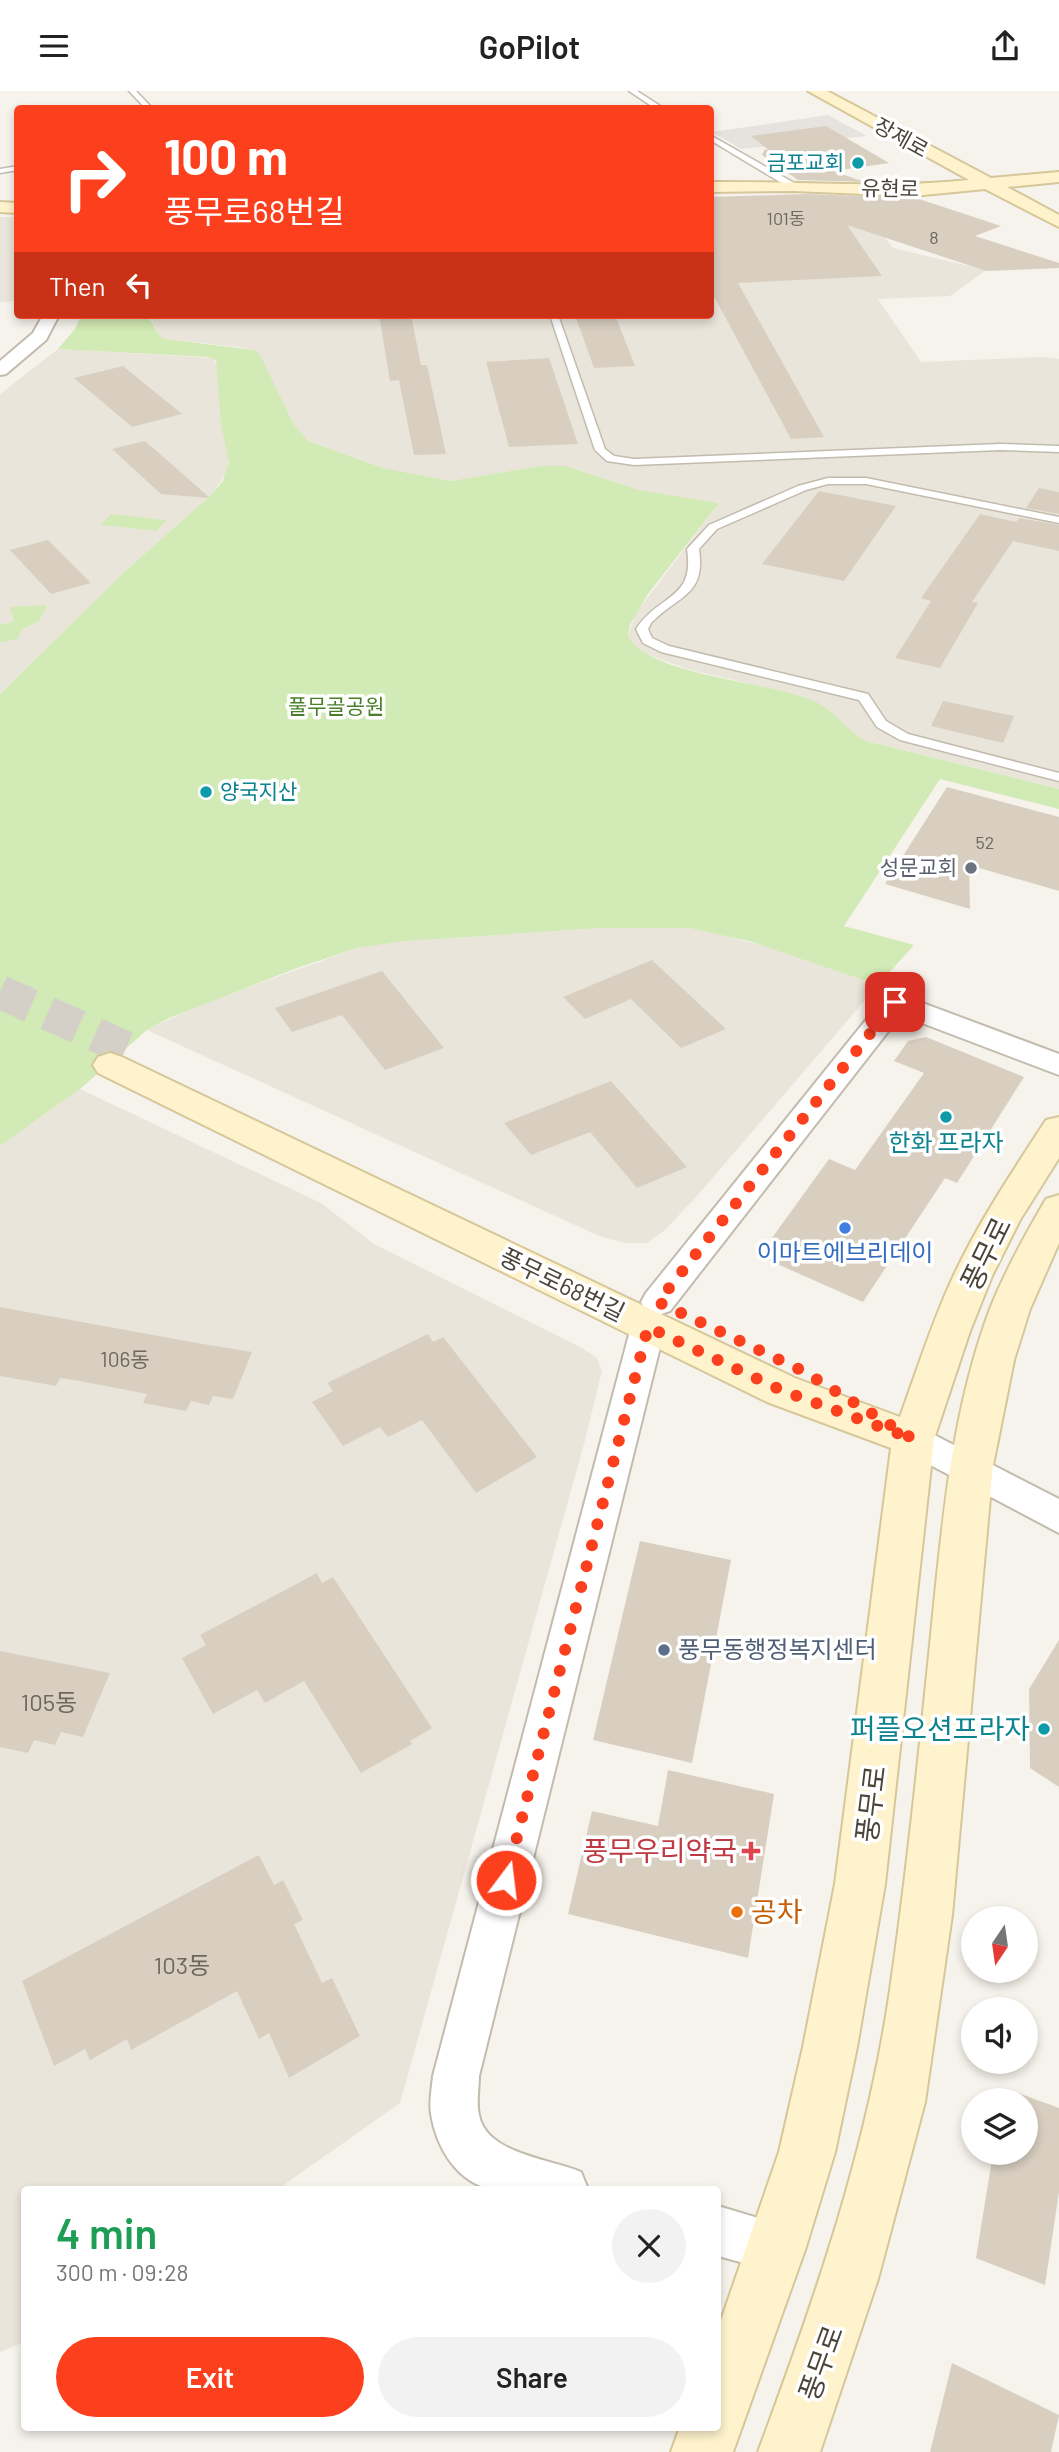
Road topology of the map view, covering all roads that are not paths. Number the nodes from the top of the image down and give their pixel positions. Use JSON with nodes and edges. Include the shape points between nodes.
{"nodes":[{"id":1,"x":132,"y":91,"type":"edge"},
{"id":2,"x":632,"y":91,"type":"edge"},
{"id":3,"x":816,"y":91,"type":"edge"},
{"id":4,"x":146,"y":105,"type":"edge"},
{"id":5,"x":655,"y":105,"type":"edge"},
{"id":6,"x":714,"y":139,"type":"edge"},
{"id":7,"x":926,"y":152,"type":"junction"},
{"id":8,"x":980,"y":161,"type":"dead end"},
{"id":9,"x":1000,"y":165,"type":"dead end"},
{"id":10,"x":1059,"y":169,"type":"edge"},
{"id":11,"x":1059,"y":177,"type":"edge"},
{"id":12,"x":986,"y":184,"type":"junction"},
{"id":13,"x":793,"y":186,"type":"junction"},
{"id":14,"x":1059,"y":186,"type":"edge"},
{"id":15,"x":714,"y":187,"type":"edge"},
{"id":16,"x":865,"y":190,"type":"junction"},
{"id":17,"x":959,"y":203,"type":"dead end"},
{"id":18,"x":1007,"y":215,"type":"dead end"},
{"id":19,"x":1059,"y":221,"type":"edge"},
{"id":20,"x":1037,"y":225,"type":"junction"},
{"id":21,"x":1059,"y":238,"type":"edge"},
{"id":22,"x":49,"y":319,"type":"edge"},
{"id":23,"x":555,"y":319,"type":"edge"},
{"id":24,"x":4,"y":363,"type":"edge"},
{"id":25,"x":1059,"y":449,"type":"edge"},
{"id":26,"x":1059,"y":520,"type":"edge"},
{"id":27,"x":1059,"y":777,"type":"edge"},
{"id":28,"x":120,"y":1057,"type":"tunnel mouth"},
{"id":29,"x":1059,"y":1065,"type":"edge"},
{"id":30,"x":1059,"y":1129,"type":"edge"},
{"id":31,"x":1059,"y":1209,"type":"edge"},
{"id":32,"x":653,"y":1314,"type":"junction"},
{"id":33,"x":913,"y":1439,"type":"junction"},
{"id":34,"x":969,"y":1471,"type":"junction"},
{"id":35,"x":1059,"y":1517,"type":"edge"},
{"id":36,"x":553,"y":2186,"type":"edge"},
{"id":37,"x":721,"y":2232,"type":"edge"},
{"id":38,"x":777,"y":2247,"type":"junction"},
{"id":39,"x":721,"y":2402,"type":"edge"},
{"id":40,"x":710,"y":2431,"type":"edge"},
{"id":41,"x":702,"y":2452,"type":"edge"},
{"id":42,"x":789,"y":2452,"type":"edge"}],
"edges":[{"from":1,"to":4,"type":"lane"},
{"from":2,"to":5,"type":"lane"},
{"from":3,"to":7,"type":"street","name":"장제로"},
{"from":6,"to":13,"type":"lane","name":"유현로"},
{"from":7,"to":8,"type":"street"},
{"from":7,"to":12,"type":"street","name":"장제로"},
{"from":9,"to":10,"type":"street"},
{"from":11,"to":12,"type":"street","name":"유현로"},
{"from":12,"to":16,"type":"street","name":"유현로"},
{"from":12,"to":19,"type":"street"},
{"from":12,"to":20,"type":"street","via":[[996,200]]},
{"from":13,"to":15,"type":"street","name":"유현로"},
{"from":13,"to":16,"type":"street","name":"유현로"},
{"from":14,"to":19,"type":"street","via":[[1040,197]]},
{"from":16,"to":17,"type":"street"},
{"from":18,"to":20,"type":"street"},
{"from":20,"to":21,"type":"street"},
{"from":22,"to":24,"type":"street","via":[[40,336]]},
{"from":23,"to":25,"type":"lane","via":[[600,450],[611,459],[634,462],[1000,447]]},
{"from":26,"to":27,"type":"lane","via":[[866,481],[815,484],[708,530],[693,549],[692,580],[642,629],[648,640],[665,649],[864,697],[881,724],[904,737]]},
{"from":28,"to":32,"type":"street","name":"풍무로68번길","via":[[284,1147]]},
{"from":29,"to":32,"type":"street","via":[[895,1002]]},
{"from":30,"to":33,"type":"street","name":"풍무로","via":[[1004,1215],[973,1276]]},
{"from":31,"to":34,"type":"street","name":"풍무로","via":[[1004,1323],[984,1391]]},
{"from":32,"to":33,"type":"street","name":"풍무로68번길","via":[[781,1390]]},
{"from":32,"to":36,"type":"street","via":[[457,2076],[454,2113],[461,2139],[479,2160]]},
{"from":33,"to":34,"type":"street"},
{"from":33,"to":38,"type":"street","name":"풍무로","via":[[860,1884],[807,2152]]},
{"from":34,"to":35,"type":"street"},
{"from":34,"to":42,"type":"street","name":"풍무로","via":[[923,1940],[898,2101],[837,2320]]},
{"from":37,"to":38,"type":"street"},
{"from":38,"to":39,"type":"street","name":"풍무로"},
{"from":40,"to":41,"type":"street"}]}
